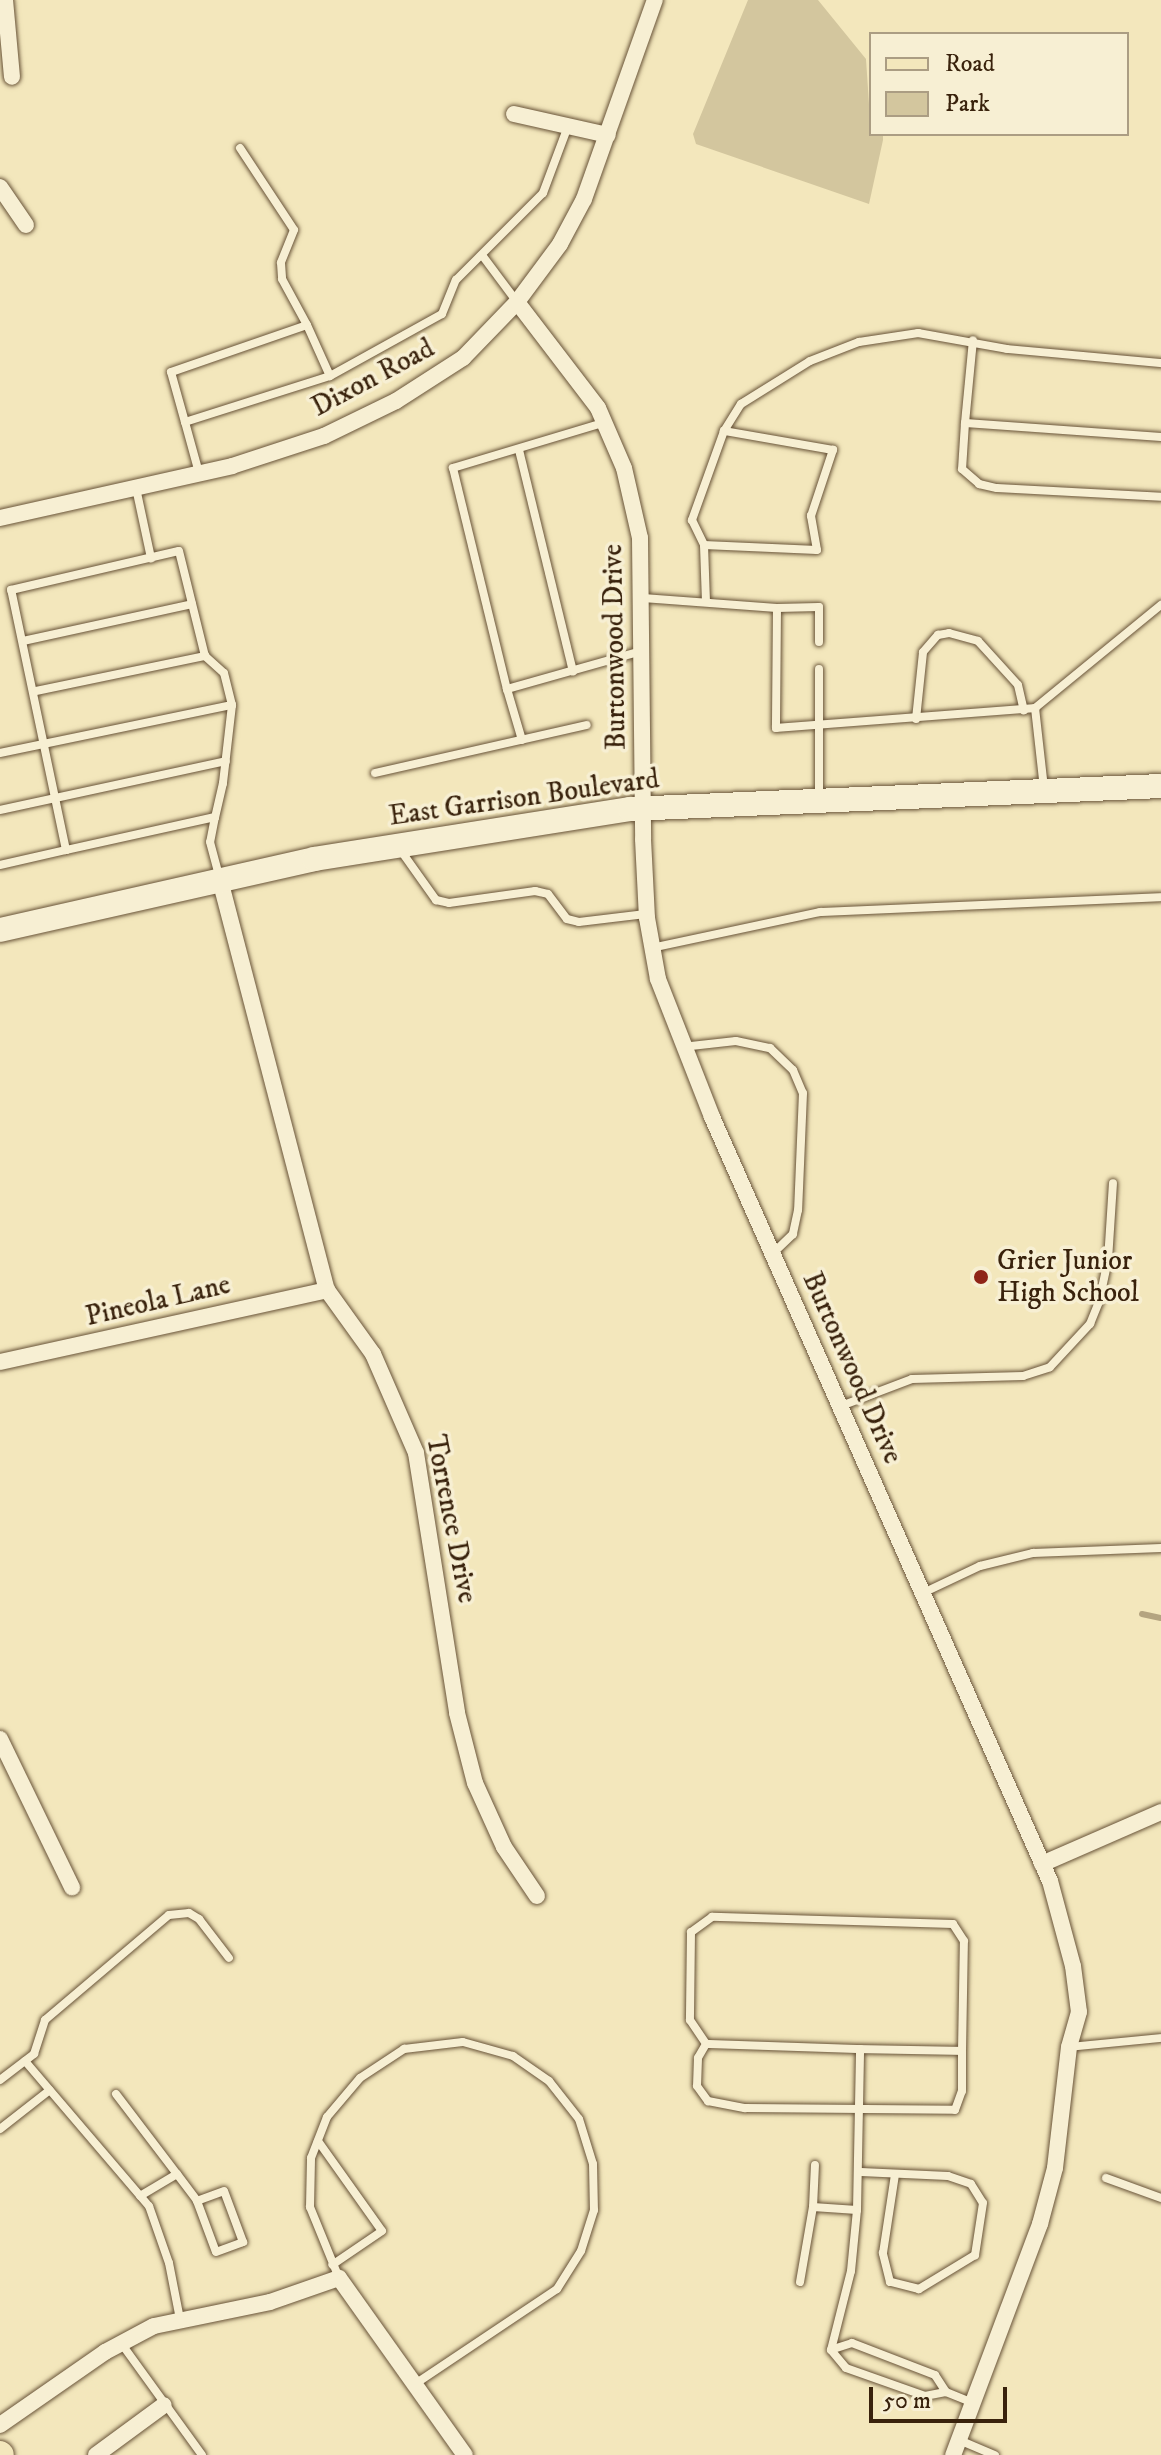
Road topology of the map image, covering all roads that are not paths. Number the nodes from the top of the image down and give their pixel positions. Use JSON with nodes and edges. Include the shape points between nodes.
{"nodes":[{"id":1,"x":5,"y":0,"type":"edge"},
{"id":2,"x":655,"y":0,"type":"edge"},
{"id":3,"x":12,"y":77,"type":"dead end"},
{"id":4,"x":514,"y":114,"type":"dead end"},
{"id":5,"x":568,"y":126,"type":"junction"},
{"id":6,"x":608,"y":135,"type":"junction"},
{"id":7,"x":240,"y":148,"type":"dead end"},
{"id":8,"x":0,"y":187,"type":"edge"},
{"id":9,"x":26,"y":225,"type":"dead end"},
{"id":10,"x":482,"y":255,"type":"junction"},
{"id":11,"x":517,"y":302,"type":"junction"},
{"id":12,"x":307,"y":325,"type":"junction"},
{"id":13,"x":973,"y":340,"type":"junction"},
{"id":14,"x":1161,"y":363,"type":"edge"},
{"id":15,"x":330,"y":376,"type":"junction"},
{"id":16,"x":185,"y":422,"type":"junction"},
{"id":17,"x":606,"y":422,"type":"junction"},
{"id":18,"x":965,"y":423,"type":"junction"},
{"id":19,"x":724,"y":431,"type":"junction"},
{"id":20,"x":1161,"y":437,"type":"edge"},
{"id":21,"x":519,"y":450,"type":"junction"},
{"id":22,"x":200,"y":474,"type":"junction"},
{"id":23,"x":136,"y":487,"type":"junction"},
{"id":24,"x":1161,"y":497,"type":"edge"},
{"id":25,"x":0,"y":518,"type":"edge"},
{"id":26,"x":704,"y":545,"type":"junction"},
{"id":27,"x":151,"y":558,"type":"junction"},
{"id":28,"x":643,"y":598,"type":"junction"},
{"id":29,"x":706,"y":602,"type":"junction"},
{"id":30,"x":192,"y":604,"type":"junction"},
{"id":31,"x":1161,"y":605,"type":"edge"},
{"id":32,"x":777,"y":608,"type":"junction"},
{"id":33,"x":23,"y":641,"type":"junction"},
{"id":34,"x":819,"y":642,"type":"dead end"},
{"id":35,"x":642,"y":651,"type":"junction"},
{"id":36,"x":205,"y":656,"type":"junction"},
{"id":37,"x":819,"y":669,"type":"dead end"},
{"id":38,"x":573,"y":672,"type":"junction"},
{"id":39,"x":507,"y":689,"type":"junction"},
{"id":40,"x":36,"y":691,"type":"junction"},
{"id":41,"x":232,"y":705,"type":"junction"},
{"id":42,"x":1035,"y":708,"type":"junction"},
{"id":43,"x":1024,"y":710,"type":"junction"},
{"id":44,"x":916,"y":719,"type":"junction"},
{"id":45,"x":587,"y":725,"type":"dead end"},
{"id":46,"x":818,"y":727,"type":"junction"},
{"id":47,"x":522,"y":740,"type":"junction"},
{"id":48,"x":46,"y":744,"type":"junction"},
{"id":49,"x":0,"y":753,"type":"edge"},
{"id":50,"x":226,"y":761,"type":"junction"},
{"id":51,"x":375,"y":773,"type":"dead end"},
{"id":52,"x":1161,"y":786,"type":"edge"},
{"id":53,"x":1044,"y":791,"type":"junction"},
{"id":54,"x":56,"y":798,"type":"junction"},
{"id":55,"x":819,"y":801,"type":"junction"},
{"id":56,"x":644,"y":809,"type":"junction"},
{"id":57,"x":0,"y":810,"type":"edge"},
{"id":58,"x":215,"y":817,"type":"junction"},
{"id":59,"x":397,"y":844,"type":"junction"},
{"id":60,"x":66,"y":850,"type":"junction"},
{"id":61,"x":0,"y":865,"type":"edge"},
{"id":62,"x":220,"y":880,"type":"junction"},
{"id":63,"x":1161,"y":897,"type":"edge"},
{"id":64,"x":647,"y":913,"type":"junction"},
{"id":65,"x":0,"y":930,"type":"edge"},
{"id":66,"x":651,"y":948,"type":"junction"},
{"id":67,"x":682,"y":1047,"type":"junction"},
{"id":68,"x":1113,"y":1183,"type":"dead end"},
{"id":69,"x":773,"y":1253,"type":"junction"},
{"id":70,"x":327,"y":1290,"type":"junction"},
{"id":71,"x":0,"y":1362,"type":"edge"},
{"id":72,"x":841,"y":1406,"type":"junction"},
{"id":73,"x":1161,"y":1548,"type":"edge"},
{"id":74,"x":925,"y":1592,"type":"junction"},
{"id":75,"x":0,"y":1739,"type":"edge"},
{"id":76,"x":17,"y":1779,"type":"junction"},
{"id":77,"x":0,"y":1785,"type":"edge"},
{"id":78,"x":1161,"y":1812,"type":"edge"},
{"id":79,"x":1042,"y":1864,"type":"junction"},
{"id":80,"x":72,"y":1887,"type":"dead end"},
{"id":81,"x":537,"y":1896,"type":"dead end"},
{"id":82,"x":229,"y":1958,"type":"dead end"},
{"id":83,"x":1161,"y":2038,"type":"edge"},
{"id":84,"x":706,"y":2044,"type":"junction"},
{"id":85,"x":1069,"y":2047,"type":"junction"},
{"id":86,"x":860,"y":2049,"type":"junction"},
{"id":87,"x":962,"y":2051,"type":"junction"},
{"id":88,"x":25,"y":2061,"type":"junction"},
{"id":89,"x":0,"y":2080,"type":"edge"},
{"id":90,"x":50,"y":2090,"type":"junction"},
{"id":91,"x":116,"y":2094,"type":"dead end"},
{"id":92,"x":860,"y":2111,"type":"junction"},
{"id":93,"x":0,"y":2129,"type":"edge"},
{"id":94,"x":318,"y":2141,"type":"junction"},
{"id":95,"x":815,"y":2165,"type":"dead end"},
{"id":96,"x":861,"y":2172,"type":"junction"},
{"id":97,"x":177,"y":2174,"type":"junction"},
{"id":98,"x":895,"y":2175,"type":"junction"},
{"id":99,"x":1106,"y":2178,"type":"dead end"},
{"id":100,"x":140,"y":2196,"type":"junction"},
{"id":101,"x":1161,"y":2198,"type":"edge"},
{"id":102,"x":197,"y":2201,"type":"junction"},
{"id":103,"x":813,"y":2207,"type":"junction"},
{"id":104,"x":857,"y":2210,"type":"junction"},
{"id":105,"x":335,"y":2272,"type":"junction"},
{"id":106,"x":800,"y":2282,"type":"dead end"},
{"id":107,"x":180,"y":2319,"type":"junction"},
{"id":108,"x":121,"y":2343,"type":"junction"},
{"id":109,"x":831,"y":2350,"type":"junction"},
{"id":110,"x":415,"y":2384,"type":"junction"},
{"id":111,"x":946,"y":2392,"type":"junction"},
{"id":112,"x":971,"y":2402,"type":"junction"},
{"id":113,"x":164,"y":2405,"type":"junction"},
{"id":114,"x":0,"y":2425,"type":"edge"},
{"id":115,"x":955,"y":2447,"type":"edge"},
{"id":116,"x":96,"y":2455,"type":"edge"},
{"id":117,"x":202,"y":2455,"type":"edge"},
{"id":118,"x":465,"y":2455,"type":"edge"},
{"id":119,"x":995,"y":2455,"type":"edge"}],
"edges":[{"from":1,"to":3,"type":"street"},
{"from":2,"to":6,"type":"street","name":"Dixon Road"},
{"from":4,"to":5,"type":"street"},
{"from":5,"to":6,"type":"street"},
{"from":5,"to":10,"type":"lane","via":[[543,193]]},
{"from":6,"to":11,"type":"street","name":"Dixon Road","via":[[560,244]]},
{"from":7,"to":12,"type":"lane","via":[[294,230],[281,263],[282,279]]},
{"from":8,"to":9,"type":"street"},
{"from":10,"to":11,"type":"lane"},
{"from":10,"to":15,"type":"lane","via":[[456,280],[442,314]]},
{"from":11,"to":17,"type":"street","name":"Burtonwood Drive"},
{"from":11,"to":22,"type":"street","name":"Dixon Road","via":[[463,358],[396,401],[324,436]]},
{"from":12,"to":15,"type":"lane"},
{"from":12,"to":16,"type":"lane","via":[[171,372]]},
{"from":13,"to":14,"type":"lane","via":[[1007,349]]},
{"from":13,"to":18,"type":"lane"},
{"from":13,"to":19,"type":"lane","via":[[918,333],[859,342],[810,361],[759,390],[741,404]]},
{"from":15,"to":16,"type":"lane"},
{"from":16,"to":22,"type":"lane"},
{"from":17,"to":21,"type":"lane"},
{"from":17,"to":28,"type":"street","name":"Burtonwood Drive","via":[[624,468],[640,538]]},
{"from":18,"to":20,"type":"lane"},
{"from":18,"to":24,"type":"lane","via":[[962,469],[979,484]]},
{"from":19,"to":26,"type":"lane","via":[[692,520]]},
{"from":19,"to":26,"type":"lane","via":[[833,450],[811,516],[817,550]]},
{"from":21,"to":38,"type":"lane"},
{"from":21,"to":39,"type":"lane","via":[[453,468]]},
{"from":22,"to":23,"type":"street","name":"Dixon Road"},
{"from":23,"to":25,"type":"street","name":"Dixon Road"},
{"from":23,"to":27,"type":"lane"},
{"from":26,"to":29,"type":"lane"},
{"from":27,"to":30,"type":"lane","via":[[179,551]]},
{"from":27,"to":33,"type":"lane","via":[[11,590]]},
{"from":28,"to":29,"type":"lane"},
{"from":28,"to":35,"type":"street","name":"Burtonwood Drive"},
{"from":29,"to":32,"type":"lane"},
{"from":30,"to":33,"type":"lane"},
{"from":30,"to":36,"type":"lane"},
{"from":31,"to":42,"type":"lane"},
{"from":32,"to":34,"type":"lane","via":[[819,607]]},
{"from":32,"to":46,"type":"lane","via":[[776,728]]},
{"from":33,"to":40,"type":"lane"},
{"from":35,"to":38,"type":"lane"},
{"from":35,"to":56,"type":"street","name":"Burtonwood Drive"},
{"from":36,"to":40,"type":"lane"},
{"from":36,"to":41,"type":"lane","via":[[224,673]]},
{"from":37,"to":46,"type":"lane"},
{"from":38,"to":39,"type":"lane"},
{"from":39,"to":47,"type":"lane"},
{"from":40,"to":48,"type":"lane"},
{"from":41,"to":48,"type":"lane"},
{"from":41,"to":50,"type":"lane"},
{"from":42,"to":43,"type":"lane"},
{"from":42,"to":53,"type":"lane"},
{"from":43,"to":44,"type":"lane"},
{"from":43,"to":44,"type":"lane","via":[[1018,685],[978,641],[949,633],[938,635],[923,652]]},
{"from":44,"to":46,"type":"lane"},
{"from":45,"to":47,"type":"lane"},
{"from":46,"to":55,"type":"lane"},
{"from":47,"to":51,"type":"lane"},
{"from":48,"to":49,"type":"lane"},
{"from":48,"to":54,"type":"lane"},
{"from":50,"to":54,"type":"lane"},
{"from":50,"to":58,"type":"lane"},
{"from":52,"to":53,"type":"main road","name":"East Garrison Boulevard"},
{"from":53,"to":55,"type":"main road","name":"East Garrison Boulevard"},
{"from":54,"to":57,"type":"lane"},
{"from":54,"to":60,"type":"lane"},
{"from":55,"to":56,"type":"main road","name":"East Garrison Boulevard"},
{"from":56,"to":59,"type":"main road","name":"East Garrison Boulevard"},
{"from":56,"to":64,"type":"street","name":"Burtonwood Drive"},
{"from":58,"to":60,"type":"lane"},
{"from":58,"to":62,"type":"lane","via":[[210,842]]},
{"from":59,"to":62,"type":"main road","name":"East Garrison Boulevard"},
{"from":59,"to":64,"type":"lane","via":[[436,900],[449,903],[535,891],[548,894],[567,919],[579,922]]},
{"from":60,"to":61,"type":"lane"},
{"from":62,"to":65,"type":"main road","name":"East Garrison Boulevard"},
{"from":62,"to":70,"type":"street","name":"Torrence Drive"},
{"from":63,"to":66,"type":"lane","via":[[820,912]]},
{"from":64,"to":66,"type":"street","name":"Burtonwood Drive"},
{"from":66,"to":67,"type":"street","name":"Burtonwood Drive"},
{"from":67,"to":69,"type":"street","name":"Burtonwood Drive"},
{"from":67,"to":69,"type":"lane","via":[[736,1041],[770,1048],[793,1070],[803,1093],[798,1210],[793,1234]]},
{"from":68,"to":72,"type":"lane","via":[[1108,1260],[1099,1302],[1090,1324],[1050,1367],[1023,1376],[912,1379]]},
{"from":69,"to":72,"type":"street","name":"Burtonwood Drive"},
{"from":70,"to":71,"type":"street","name":"Pineola Lane"},
{"from":70,"to":81,"type":"street","name":"Torrence Drive","via":[[373,1354],[416,1453],[455,1700],[475,1783],[504,1847]]},
{"from":72,"to":74,"type":"street","name":"Burtonwood Drive"},
{"from":73,"to":74,"type":"lane","via":[[1033,1553],[980,1566]]},
{"from":74,"to":79,"type":"street","name":"Burtonwood Drive"},
{"from":75,"to":76,"type":"street"},
{"from":76,"to":77,"type":"street"},
{"from":76,"to":80,"type":"street"},
{"from":78,"to":79,"type":"street"},
{"from":79,"to":85,"type":"street","name":"Burtonwood Drive","via":[[1073,1966],[1079,2012]]},
{"from":82,"to":88,"type":"lane","via":[[199,1919],[189,1913],[169,1915],[45,2020],[34,2054]]},
{"from":83,"to":85,"type":"lane"},
{"from":84,"to":86,"type":"lane"},
{"from":84,"to":87,"type":"lane","via":[[690,2020],[691,1932],[712,1917],[953,1924],[964,1941]]},
{"from":84,"to":92,"type":"lane","via":[[698,2058],[697,2086],[708,2101],[745,2108]]},
{"from":85,"to":112,"type":"street","name":"Burtonwood Drive","via":[[1052,2182]]},
{"from":86,"to":87,"type":"lane"},
{"from":86,"to":92,"type":"lane"},
{"from":87,"to":92,"type":"lane","via":[[962,2091],[955,2110]]},
{"from":88,"to":89,"type":"lane"},
{"from":88,"to":90,"type":"lane"},
{"from":90,"to":93,"type":"lane"},
{"from":90,"to":100,"type":"lane"},
{"from":91,"to":97,"type":"lane"},
{"from":92,"to":96,"type":"lane"},
{"from":94,"to":105,"type":"lane","via":[[311,2158],[310,2207]]},
{"from":94,"to":105,"type":"lane","via":[[382,2231]]},
{"from":94,"to":110,"type":"lane","via":[[327,2117],[360,2078],[404,2049],[463,2042],[513,2056],[549,2081],[579,2119],[593,2164],[594,2194],[581,2251],[557,2289]]},
{"from":95,"to":103,"type":"lane"},
{"from":96,"to":98,"type":"lane"},
{"from":96,"to":104,"type":"lane"},
{"from":97,"to":100,"type":"lane"},
{"from":97,"to":102,"type":"lane"},
{"from":98,"to":98,"type":"lane","via":[[883,2253],[890,2282],[919,2289],[975,2255],[983,2203],[971,2184],[948,2176]]},
{"from":99,"to":101,"type":"lane"},
{"from":100,"to":107,"type":"lane","via":[[158,2225]]},
{"from":102,"to":102,"type":"lane","via":[[216,2252],[243,2242],[224,2191]]},
{"from":103,"to":104,"type":"lane"},
{"from":103,"to":106,"type":"lane"},
{"from":104,"to":109,"type":"lane","via":[[851,2271]]},
{"from":105,"to":107,"type":"street","via":[[270,2302]]},
{"from":105,"to":110,"type":"street"},
{"from":107,"to":108,"type":"street"},
{"from":108,"to":113,"type":"lane"},
{"from":108,"to":114,"type":"street"},
{"from":109,"to":111,"type":"lane","via":[[846,2368],[859,2373],[925,2396]]},
{"from":109,"to":111,"type":"lane","via":[[852,2343],[935,2375]]},
{"from":110,"to":118,"type":"street"},
{"from":111,"to":112,"type":"lane"},
{"from":112,"to":115,"type":"street","name":"Burtonwood Drive"},
{"from":113,"to":116,"type":"street"},
{"from":113,"to":117,"type":"lane"},
{"from":115,"to":119,"type":"lane"}]}
